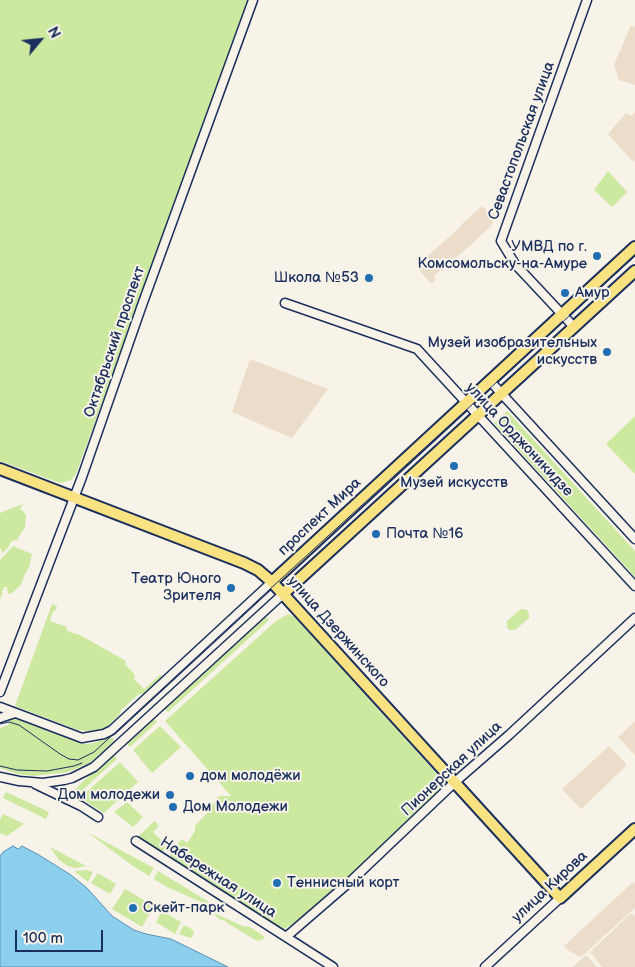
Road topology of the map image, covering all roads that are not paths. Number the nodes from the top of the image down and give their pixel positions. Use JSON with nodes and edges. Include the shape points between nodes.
{"nodes":[{"id":1,"x":253,"y":0,"type":"edge"},
{"id":2,"x":587,"y":0,"type":"edge"},
{"id":3,"x":635,"y":247,"type":"edge"},
{"id":4,"x":635,"y":271,"type":"edge"},
{"id":5,"x":285,"y":303,"type":"dead end"},
{"id":6,"x":562,"y":314,"type":"junction"},
{"id":7,"x":574,"y":327,"type":"junction"},
{"id":8,"x":490,"y":381,"type":"junction"},
{"id":9,"x":502,"y":393,"type":"junction"},
{"id":10,"x":466,"y":403,"type":"junction"},
{"id":11,"x":478,"y":415,"type":"junction"},
{"id":12,"x":0,"y":469,"type":"edge"},
{"id":13,"x":74,"y":497,"type":"junction"},
{"id":14,"x":635,"y":539,"type":"edge"},
{"id":15,"x":272,"y":582,"type":"junction"},
{"id":16,"x":635,"y":586,"type":"edge"},
{"id":17,"x":284,"y":594,"type":"junction"},
{"id":18,"x":635,"y":618,"type":"edge"},
{"id":19,"x":0,"y":692,"type":"edge"},
{"id":20,"x":0,"y":705,"type":"edge"},
{"id":21,"x":15,"y":713,"type":"junction"},
{"id":22,"x":0,"y":718,"type":"edge"},
{"id":23,"x":3,"y":778,"type":"edge"},
{"id":24,"x":30,"y":782,"type":"junction"},
{"id":25,"x":455,"y":782,"type":"junction"},
{"id":26,"x":98,"y":817,"type":"dead end"},
{"id":27,"x":635,"y":829,"type":"edge"},
{"id":28,"x":136,"y":841,"type":"dead end"},
{"id":29,"x":560,"y":898,"type":"junction"},
{"id":30,"x":286,"y":937,"type":"junction"},
{"id":31,"x":334,"y":967,"type":"edge"},
{"id":32,"x":485,"y":967,"type":"edge"}],
"edges":[{"from":1,"to":13,"type":"street","name":"Октябрьский проспект"},
{"from":2,"to":6,"type":"street","name":"Севастопольская улица","via":[[501,241],[515,264]]},
{"from":3,"to":6,"type":"main road","name":"проспект Мира"},
{"from":4,"to":7,"type":"main road","name":"проспект Мира"},
{"from":5,"to":10,"type":"street","name":"улица Орджоникидзе","via":[[417,349]]},
{"from":6,"to":7,"type":"street","name":"Севастопольская улица"},
{"from":6,"to":8,"type":"main road","name":"проспект Мира"},
{"from":7,"to":9,"type":"main road","name":"проспект Мира"},
{"from":8,"to":9,"type":"street","name":"улица Орджоникидзе"},
{"from":8,"to":10,"type":"main road","name":"проспект Мира"},
{"from":9,"to":11,"type":"main road","name":"проспект Мира"},
{"from":9,"to":14,"type":"street","name":"улица Орджоникидзе"},
{"from":10,"to":11,"type":"street","name":"улица Орджоникидзе"},
{"from":10,"to":15,"type":"main road","name":"проспект Мира"},
{"from":11,"to":16,"type":"street","name":"улица Орджоникидзе"},
{"from":11,"to":17,"type":"main road","name":"проспект Мира"},
{"from":12,"to":13,"type":"main road","name":"улица Дзержинского"},
{"from":13,"to":15,"type":"main road","name":"улица Дзержинского","via":[[244,563]]},
{"from":13,"to":19,"type":"street","name":"Октябрьский проспект"},
{"from":15,"to":17,"type":"main road","name":"улица Дзержинского"},
{"from":15,"to":21,"type":"street","name":"проспект Мира","via":[[112,730],[82,738]]},
{"from":17,"to":24,"type":"street","name":"проспект Мира","via":[[94,767],[64,780]]},
{"from":17,"to":25,"type":"main road","name":"улица Дзержинского"},
{"from":18,"to":25,"type":"street","name":"Пионерская улица"},
{"from":20,"to":21,"type":"street","name":"проспект Мира"},
{"from":21,"to":22,"type":"street"},
{"from":23,"to":24,"type":"street","name":"проспект Мира"},
{"from":24,"to":26,"type":"street"},
{"from":25,"to":29,"type":"main road","name":"улица Дзержинского"},
{"from":25,"to":30,"type":"street","name":"Пионерская улица","via":[[352,880]]},
{"from":27,"to":29,"type":"main road","name":"улица Кирова"},
{"from":28,"to":30,"type":"street","name":"Набережная улица"},
{"from":29,"to":32,"type":"street","name":"улица Кирова"},
{"from":30,"to":31,"type":"street","name":"Набережная улица"}]}
